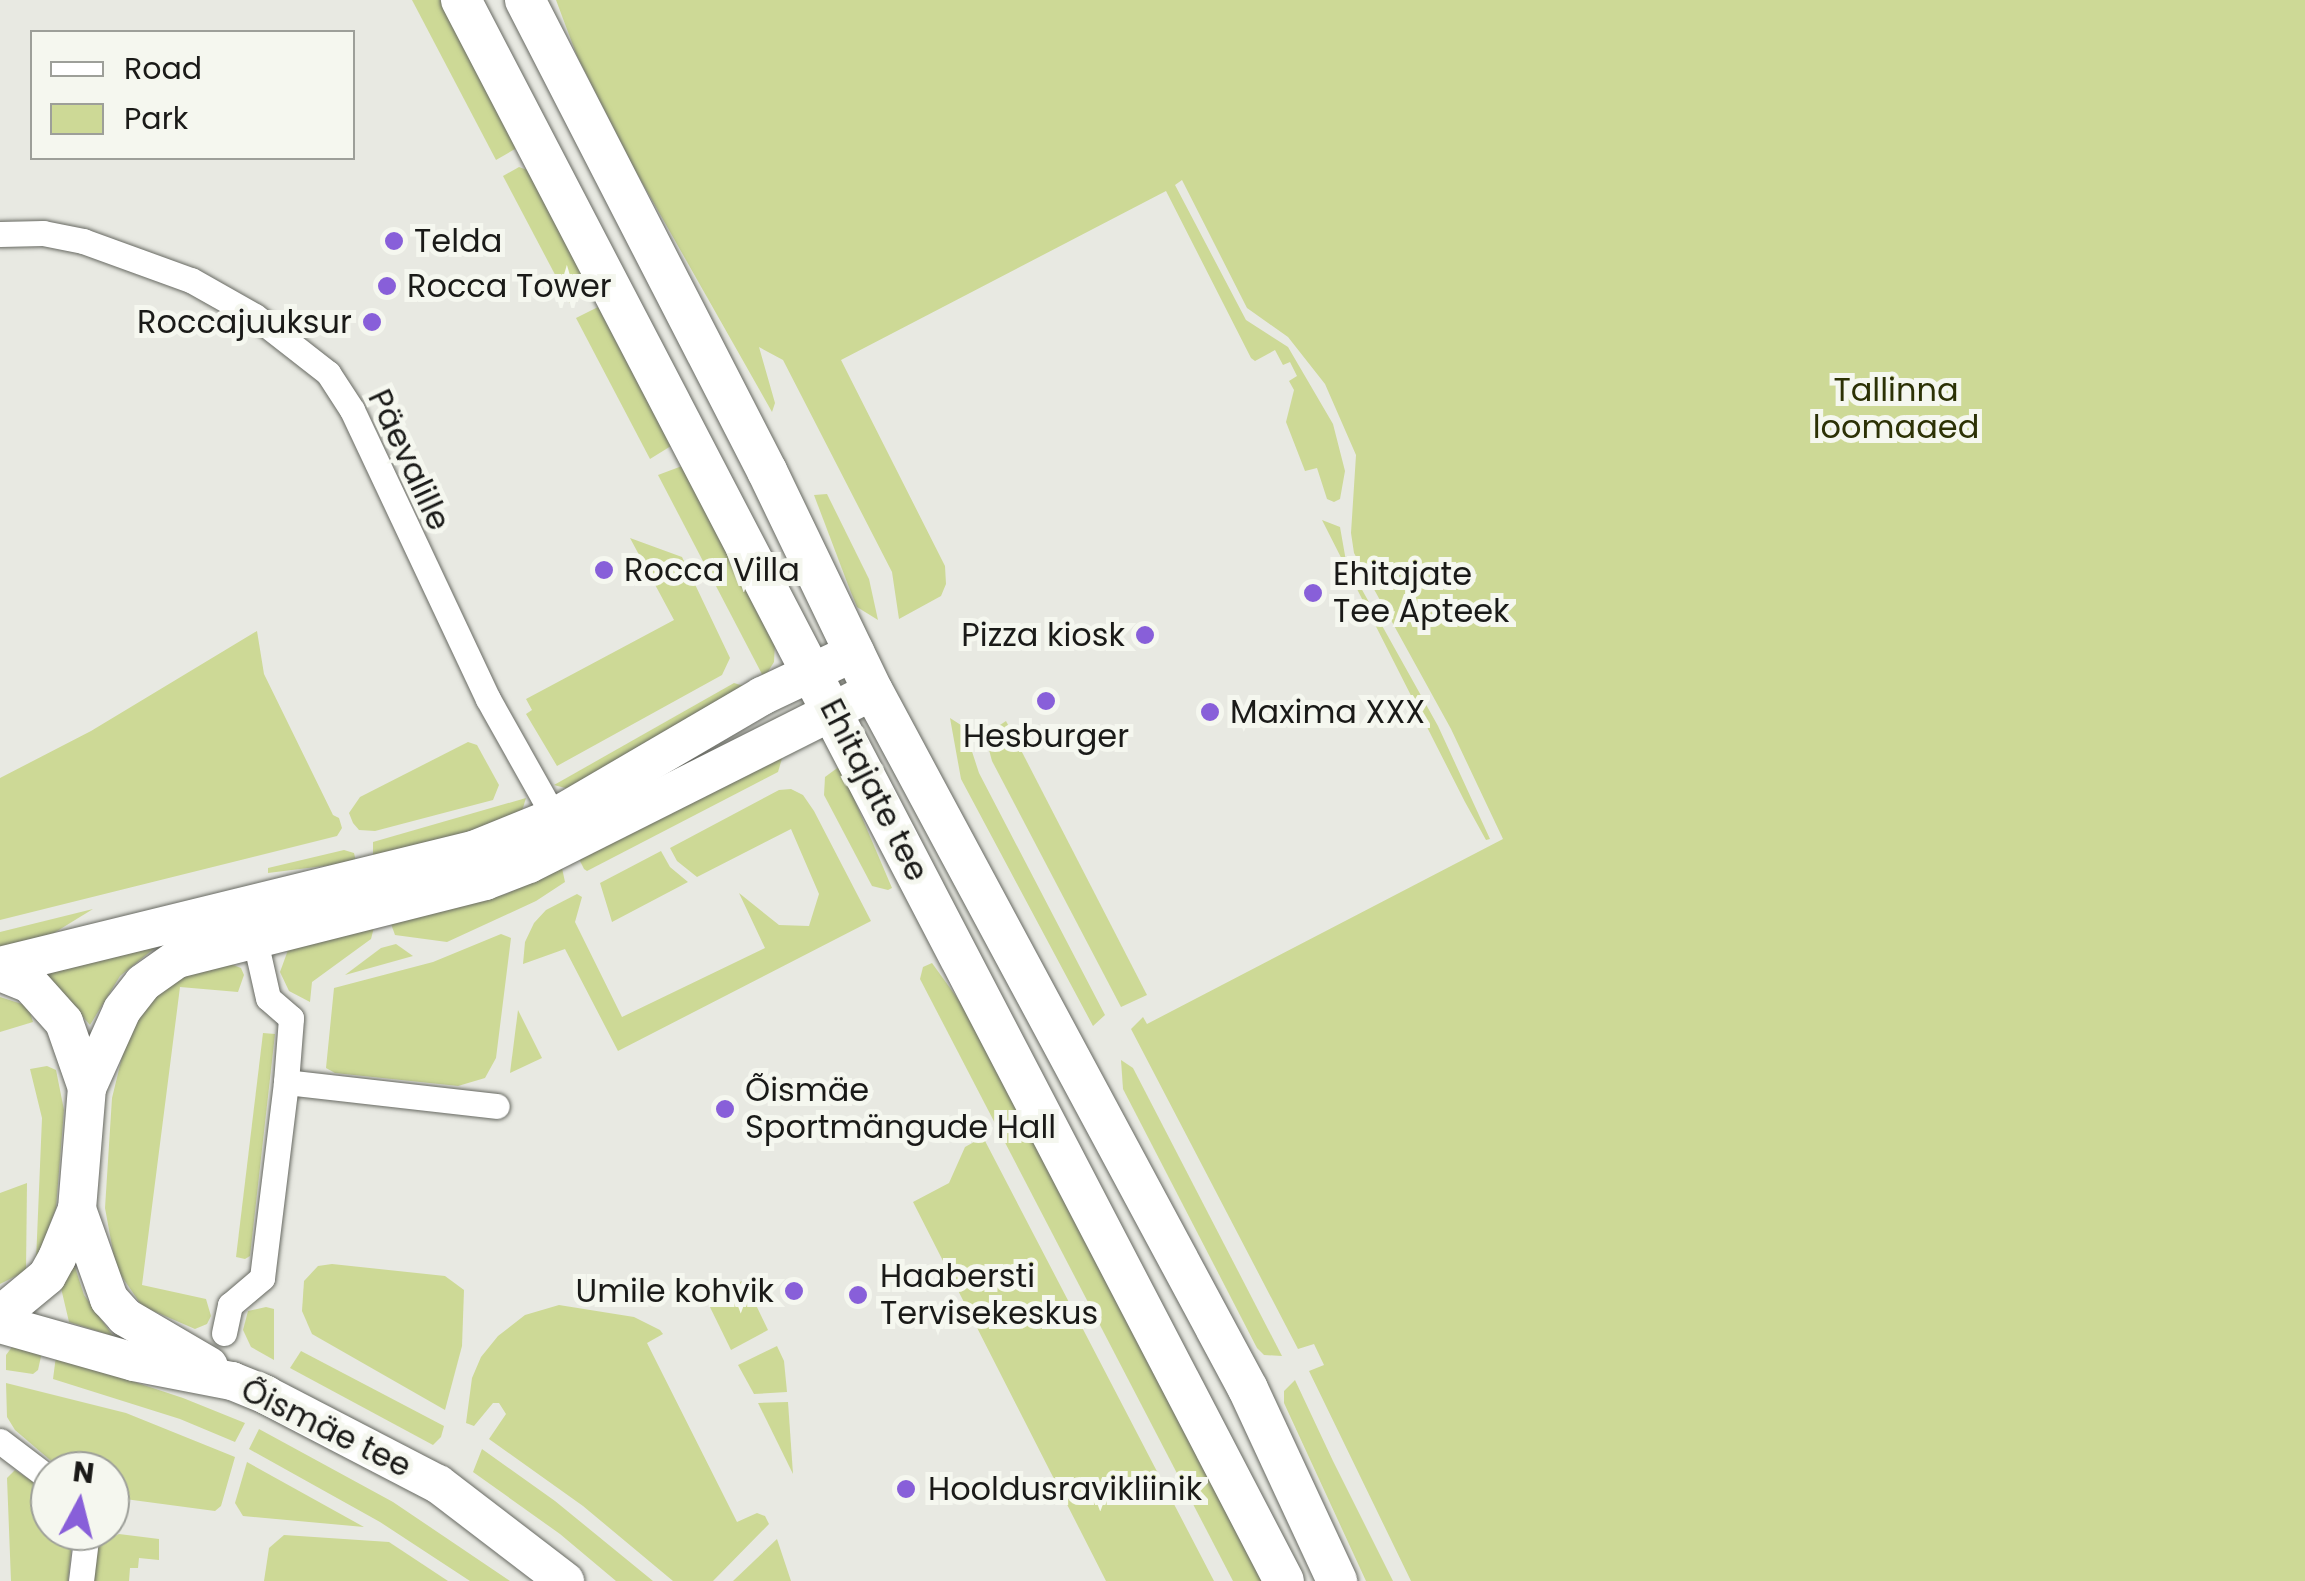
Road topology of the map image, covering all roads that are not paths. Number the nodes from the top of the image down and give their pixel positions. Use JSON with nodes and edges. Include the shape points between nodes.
{"nodes":[{"id":1,"x":461,"y":0,"type":"edge"},
{"id":2,"x":525,"y":0,"type":"edge"},
{"id":3,"x":0,"y":234,"type":"edge"},
{"id":4,"x":844,"y":681,"type":"junction"},
{"id":5,"x":562,"y":832,"type":"junction"},
{"id":6,"x":251,"y":922,"type":"junction"},
{"id":7,"x":0,"y":969,"type":"edge"},
{"id":8,"x":286,"y":1082,"type":"junction"},
{"id":9,"x":88,"y":1088,"type":"junction"},
{"id":10,"x":497,"y":1106,"type":"dead end"},
{"id":11,"x":77,"y":1209,"type":"junction"},
{"id":12,"x":0,"y":1315,"type":"edge"},
{"id":13,"x":0,"y":1324,"type":"edge"},
{"id":14,"x":224,"y":1333,"type":"dead end"},
{"id":15,"x":232,"y":1380,"type":"junction"},
{"id":16,"x":0,"y":1442,"type":"edge"},
{"id":17,"x":30,"y":1464,"type":"edge"},
{"id":18,"x":84,"y":1551,"type":"edge"},
{"id":19,"x":80,"y":1581,"type":"edge"},
{"id":20,"x":565,"y":1581,"type":"edge"},
{"id":21,"x":1284,"y":1581,"type":"edge"},
{"id":22,"x":1337,"y":1581,"type":"edge"}],
"edges":[{"from":1,"to":4,"type":"main road","name":"Ehitajate tee"},
{"from":2,"to":4,"type":"main road","name":"Ehitajate tee","via":[[767,471]]},
{"from":3,"to":5,"type":"street","name":"Päevalille","via":[[83,241],[191,280],[255,316],[328,373],[352,410],[488,698]]},
{"from":4,"to":5,"type":"main road"},
{"from":4,"to":21,"type":"main road","name":"Ehitajate tee"},
{"from":4,"to":22,"type":"main road","name":"Ehitajate tee","via":[[1248,1389]]},
{"from":5,"to":6,"type":"main road","via":[[485,880]]},
{"from":6,"to":7,"type":"main road"},
{"from":6,"to":8,"type":"street","via":[[268,998],[290,1018]]},
{"from":6,"to":9,"type":"main road","via":[[143,982],[122,1010]]},
{"from":7,"to":9,"type":"main road","via":[[30,984],[64,1022]]},
{"from":8,"to":10,"type":"street"},
{"from":8,"to":14,"type":"street","via":[[262,1278],[230,1304]]},
{"from":9,"to":11,"type":"main road"},
{"from":11,"to":12,"type":"main road","via":[[47,1276]]},
{"from":11,"to":15,"type":"main road","via":[[109,1299],[126,1317]]},
{"from":13,"to":15,"type":"main road","name":"Õismäe tee","via":[[134,1362]]},
{"from":15,"to":20,"type":"main road","name":"Õismäe tee","via":[[438,1484]]},
{"from":16,"to":17,"type":"street"},
{"from":18,"to":19,"type":"street"}]}
